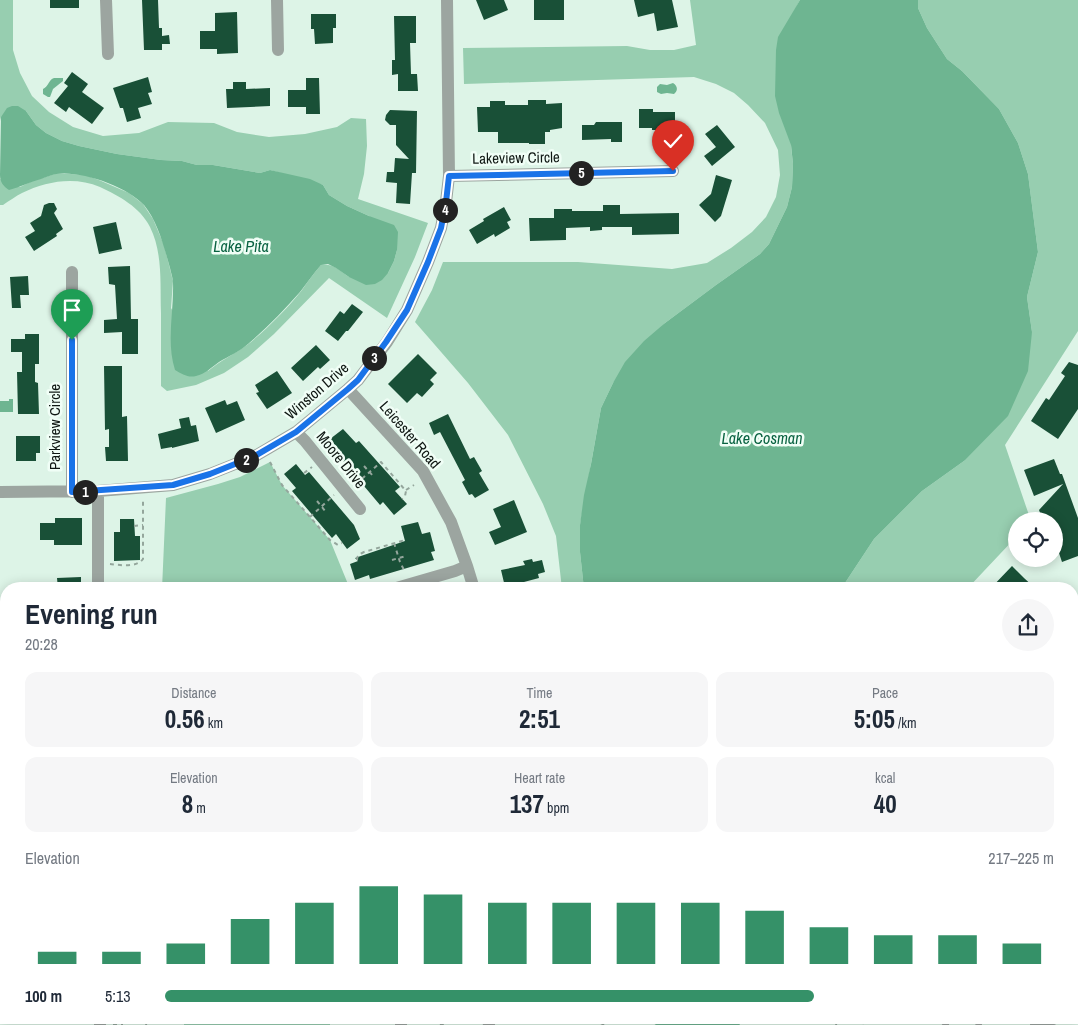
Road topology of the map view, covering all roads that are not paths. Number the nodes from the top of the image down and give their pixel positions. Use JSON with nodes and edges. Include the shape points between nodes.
{"nodes":[{"id":1,"x":106,"y":0,"type":"edge"},
{"id":2,"x":277,"y":0,"type":"edge"},
{"id":3,"x":448,"y":0,"type":"edge"},
{"id":4,"x":278,"y":50,"type":"dead end"},
{"id":5,"x":108,"y":54,"type":"dead end"},
{"id":6,"x":673,"y":171,"type":"dead end"},
{"id":7,"x":449,"y":176,"type":"junction"},
{"id":8,"x":72,"y":272,"type":"dead end"},
{"id":9,"x":348,"y":389,"type":"junction"},
{"id":10,"x":296,"y":432,"type":"junction"},
{"id":11,"x":98,"y":491,"type":"junction"},
{"id":12,"x":0,"y":492,"type":"edge"},
{"id":13,"x":72,"y":492,"type":"junction"},
{"id":14,"x":360,"y":509,"type":"dead end"},
{"id":15,"x":467,"y":566,"type":"junction"},
{"id":16,"x":98,"y":582,"type":"edge"},
{"id":17,"x":415,"y":582,"type":"edge"},
{"id":18,"x":472,"y":582,"type":"edge"}],
"edges":[{"from":1,"to":5,"type":"street"},
{"from":2,"to":4,"type":"street"},
{"from":3,"to":7,"type":"street","name":"Winston Drive"},
{"from":6,"to":7,"type":"street","name":"Lakeview Circle"},
{"from":7,"to":9,"type":"street","name":"Winston Drive","via":[[441,228],[407,310],[358,380]]},
{"from":8,"to":13,"type":"street","name":"Parkview Circle"},
{"from":9,"to":10,"type":"street","name":"Winston Drive"},
{"from":9,"to":15,"type":"street","name":"Leicester Road","via":[[423,471],[451,522]]},
{"from":10,"to":11,"type":"street","name":"Winston Drive","via":[[255,456],[210,474],[173,485]]},
{"from":10,"to":14,"type":"street","name":"Moore Drive"},
{"from":11,"to":13,"type":"street","name":"Winston Drive"},
{"from":11,"to":16,"type":"street"},
{"from":12,"to":13,"type":"street","name":"Winston Drive"},
{"from":15,"to":17,"type":"street"},
{"from":15,"to":18,"type":"street","name":"Leicester Road"}]}
